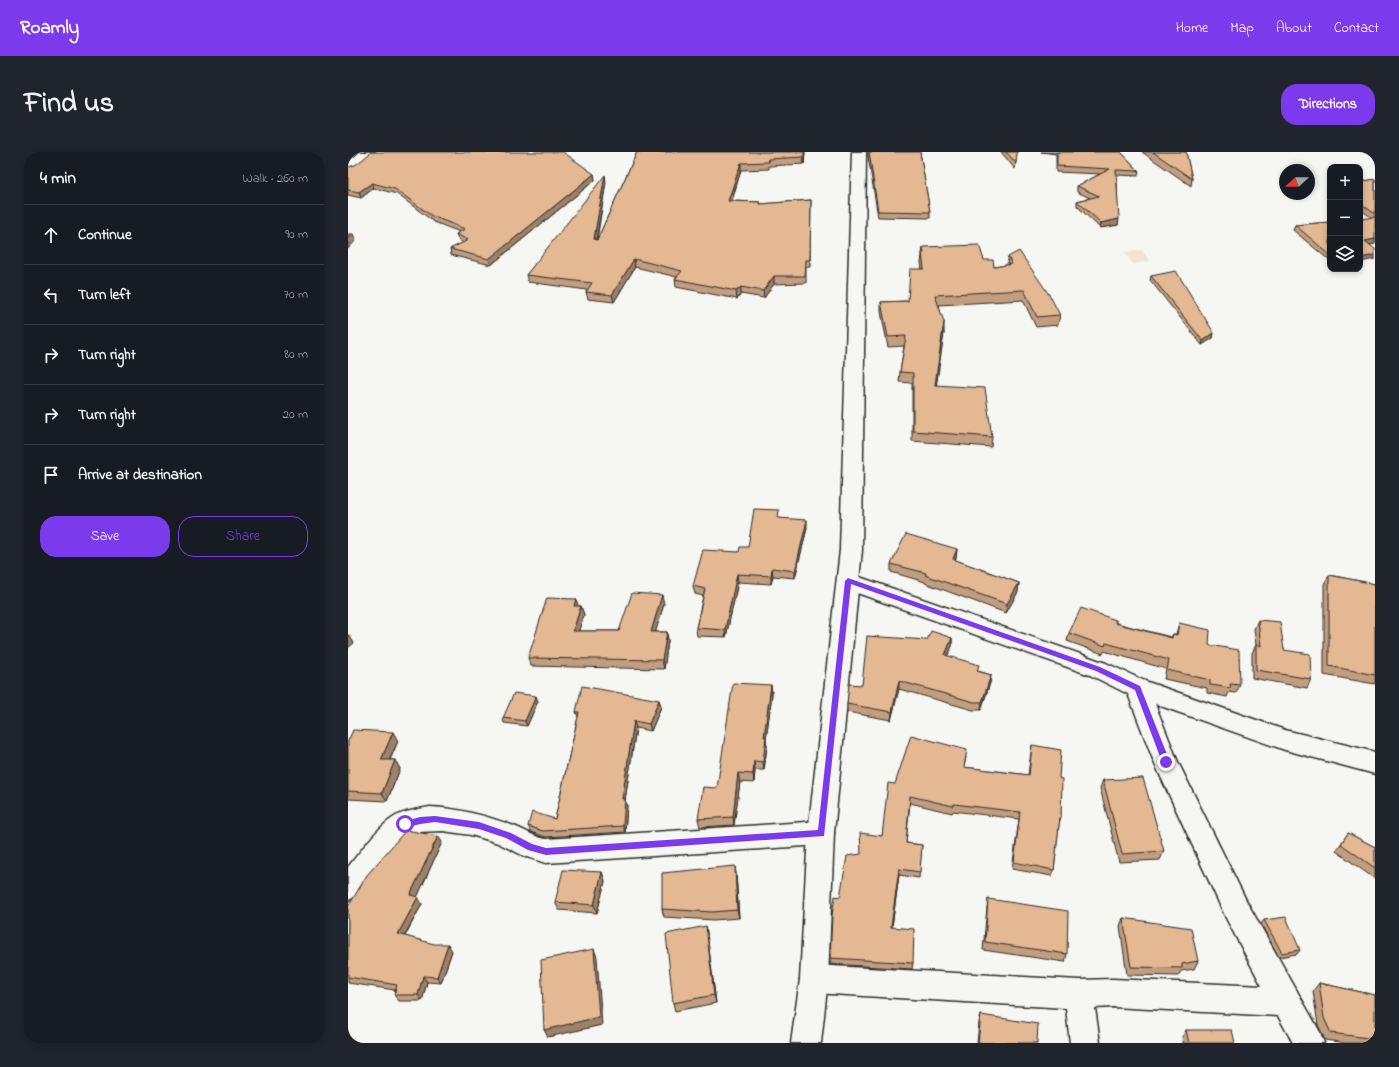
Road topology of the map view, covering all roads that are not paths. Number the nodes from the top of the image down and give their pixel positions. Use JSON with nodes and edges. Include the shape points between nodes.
{"nodes":[{"id":1,"x":368,"y":152,"type":"edge"},
{"id":2,"x":859,"y":152,"type":"edge"},
{"id":3,"x":348,"y":168,"type":"edge"},
{"id":4,"x":848,"y":581,"type":"junction"},
{"id":5,"x":1137,"y":688,"type":"junction"},
{"id":6,"x":1375,"y":763,"type":"edge"},
{"id":7,"x":821,"y":833,"type":"junction"},
{"id":8,"x":348,"y":887,"type":"edge"},
{"id":9,"x":814,"y":979,"type":"junction"},
{"id":10,"x":1079,"y":994,"type":"junction"},
{"id":11,"x":1286,"y":1002,"type":"junction"},
{"id":12,"x":806,"y":1043,"type":"edge"},
{"id":13,"x":1085,"y":1043,"type":"edge"},
{"id":14,"x":1309,"y":1043,"type":"edge"}],
"edges":[{"from":1,"to":3,"type":"street"},
{"from":2,"to":4,"type":"street","via":[[851,550]]},
{"from":4,"to":5,"type":"street","via":[[1098,669]]},
{"from":4,"to":7,"type":"street"},
{"from":5,"to":6,"type":"street","via":[[1285,740]]},
{"from":5,"to":11,"type":"street","via":[[1186,805],[1237,911]]},
{"from":7,"to":8,"type":"street","via":[[546,851],[479,826],[448,820],[420,820],[405,824]]},
{"from":7,"to":9,"type":"street"},
{"from":9,"to":10,"type":"street"},
{"from":9,"to":12,"type":"street"},
{"from":10,"to":11,"type":"street"},
{"from":10,"to":13,"type":"street"},
{"from":11,"to":14,"type":"street"}]}
